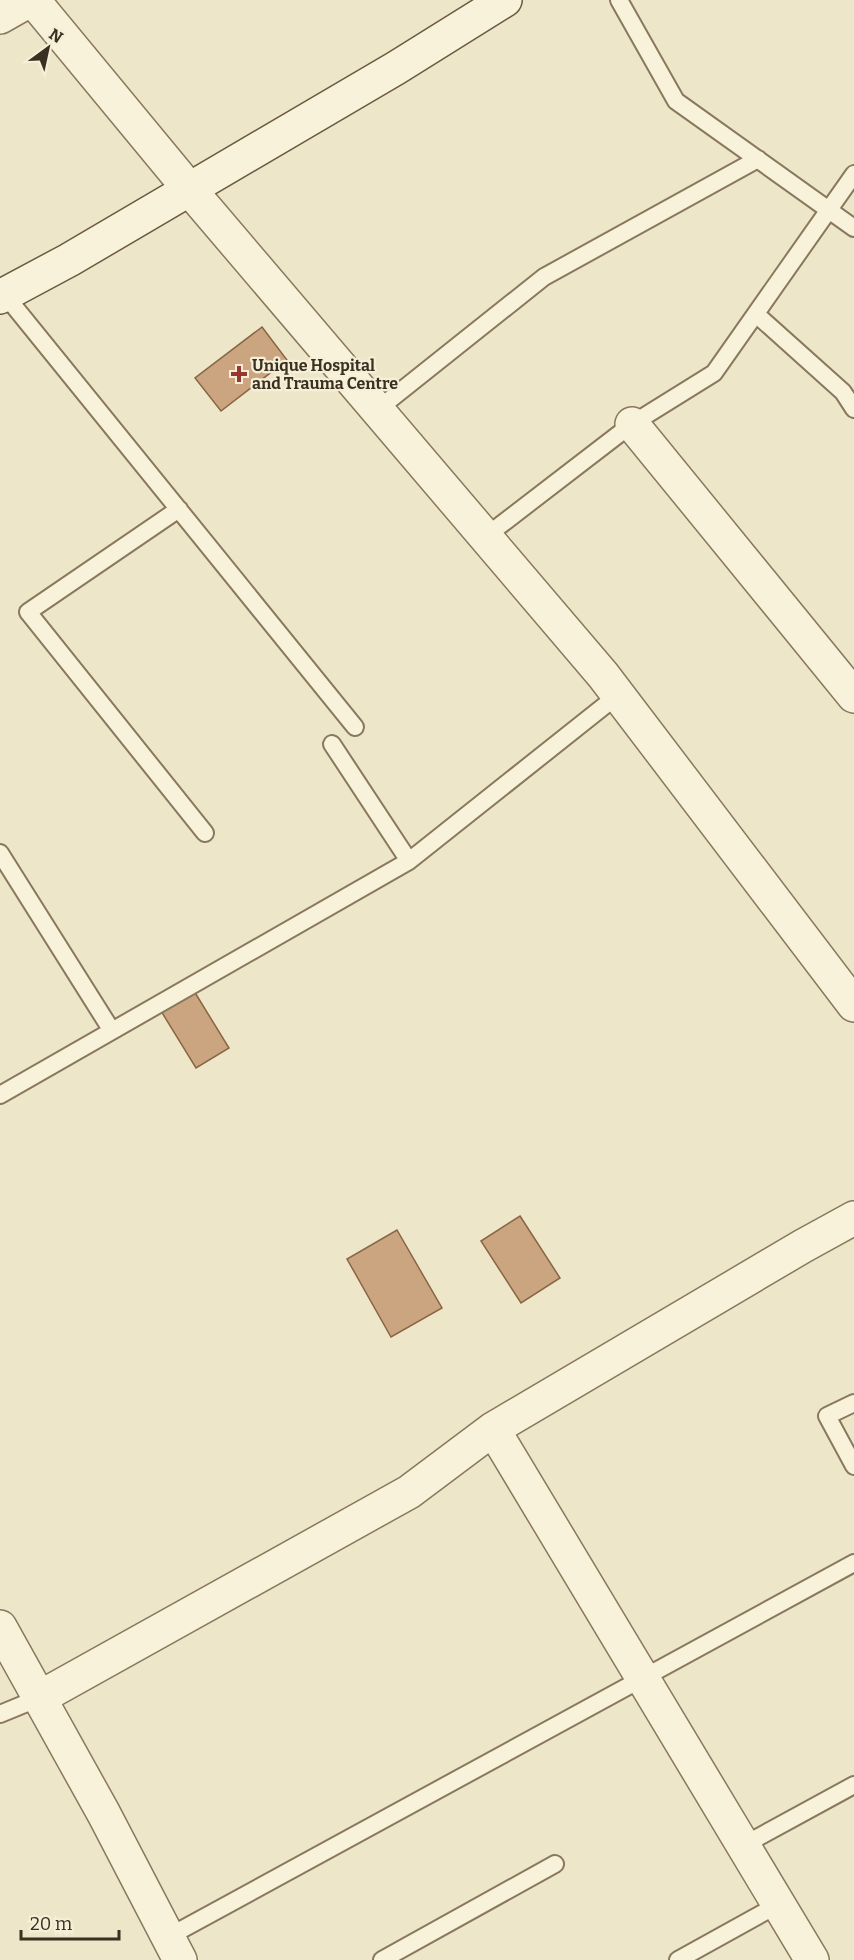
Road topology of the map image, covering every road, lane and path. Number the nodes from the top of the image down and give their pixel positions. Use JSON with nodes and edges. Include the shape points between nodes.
{"nodes":[{"id":1,"x":32,"y":0,"type":"edge"},
{"id":2,"x":506,"y":0,"type":"edge"},
{"id":3,"x":619,"y":0,"type":"edge"},
{"id":4,"x":0,"y":17,"type":"edge"},
{"id":5,"x":758,"y":159,"type":"junction"},
{"id":6,"x":854,"y":174,"type":"edge"},
{"id":7,"x":190,"y":190,"type":"junction"},
{"id":8,"x":829,"y":210,"type":"junction"},
{"id":9,"x":854,"y":228,"type":"edge"},
{"id":10,"x":2,"y":296,"type":"edge"},
{"id":11,"x":756,"y":314,"type":"junction"},
{"id":12,"x":854,"y":409,"type":"edge"},
{"id":13,"x":377,"y":410,"type":"junction"},
{"id":14,"x":632,"y":424,"type":"junction"},
{"id":15,"x":179,"y":509,"type":"junction"},
{"id":16,"x":485,"y":537,"type":"junction"},
{"id":17,"x":618,"y":695,"type":"junction"},
{"id":18,"x":854,"y":696,"type":"edge"},
{"id":19,"x":356,"y":727,"type":"dead end"},
{"id":20,"x":332,"y":744,"type":"dead end"},
{"id":21,"x":205,"y":833,"type":"dead end"},
{"id":22,"x":0,"y":853,"type":"edge"},
{"id":23,"x":409,"y":861,"type":"junction"},
{"id":24,"x":854,"y":1005,"type":"edge"},
{"id":25,"x":112,"y":1031,"type":"junction"},
{"id":26,"x":0,"y":1095,"type":"edge"},
{"id":27,"x":854,"y":1218,"type":"edge"},
{"id":28,"x":854,"y":1403,"type":"edge"},
{"id":29,"x":493,"y":1429,"type":"junction"},
{"id":30,"x":854,"y":1466,"type":"edge"},
{"id":31,"x":854,"y":1563,"type":"edge"},
{"id":32,"x":0,"y":1627,"type":"edge"},
{"id":33,"x":643,"y":1678,"type":"junction"},
{"id":34,"x":39,"y":1698,"type":"junction"},
{"id":35,"x":0,"y":1714,"type":"edge"},
{"id":36,"x":854,"y":1785,"type":"edge"},
{"id":37,"x":744,"y":1845,"type":"junction"},
{"id":38,"x":555,"y":1864,"type":"dead end"},
{"id":39,"x":779,"y":1904,"type":"junction"},
{"id":40,"x":174,"y":1948,"type":"edge"},
{"id":41,"x":382,"y":1960,"type":"edge"},
{"id":42,"x":678,"y":1960,"type":"edge"},
{"id":43,"x":812,"y":1960,"type":"edge"}],
"edges":[{"from":1,"to":4,"type":"street"},
{"from":1,"to":7,"type":"street"},
{"from":2,"to":7,"type":"street"},
{"from":3,"to":5,"type":"lane","via":[[676,101]]},
{"from":5,"to":8,"type":"lane"},
{"from":5,"to":13,"type":"lane","via":[[544,277]]},
{"from":6,"to":8,"type":"lane"},
{"from":7,"to":10,"type":"street"},
{"from":7,"to":13,"type":"street"},
{"from":8,"to":9,"type":"lane"},
{"from":8,"to":11,"type":"lane"},
{"from":10,"to":15,"type":"lane"},
{"from":11,"to":12,"type":"lane","via":[[843,392]]},
{"from":11,"to":14,"type":"lane","via":[[714,373]]},
{"from":13,"to":16,"type":"street"},
{"from":14,"to":16,"type":"lane"},
{"from":14,"to":18,"type":"street"},
{"from":15,"to":19,"type":"lane"},
{"from":15,"to":21,"type":"lane","via":[[28,612]]},
{"from":16,"to":17,"type":"street"},
{"from":17,"to":23,"type":"lane"},
{"from":17,"to":24,"type":"street"},
{"from":20,"to":23,"type":"lane"},
{"from":22,"to":25,"type":"lane"},
{"from":23,"to":25,"type":"lane"},
{"from":25,"to":26,"type":"lane"},
{"from":27,"to":29,"type":"street"},
{"from":28,"to":30,"type":"lane","via":[[827,1416]]},
{"from":29,"to":33,"type":"street"},
{"from":29,"to":34,"type":"street","via":[[409,1492]]},
{"from":31,"to":33,"type":"lane"},
{"from":32,"to":34,"type":"street"},
{"from":33,"to":37,"type":"street"},
{"from":33,"to":40,"type":"lane"},
{"from":34,"to":35,"type":"lane"},
{"from":34,"to":40,"type":"street"},
{"from":36,"to":37,"type":"lane"},
{"from":37,"to":39,"type":"street"},
{"from":38,"to":41,"type":"lane"},
{"from":39,"to":42,"type":"lane"},
{"from":39,"to":43,"type":"street"}]}
